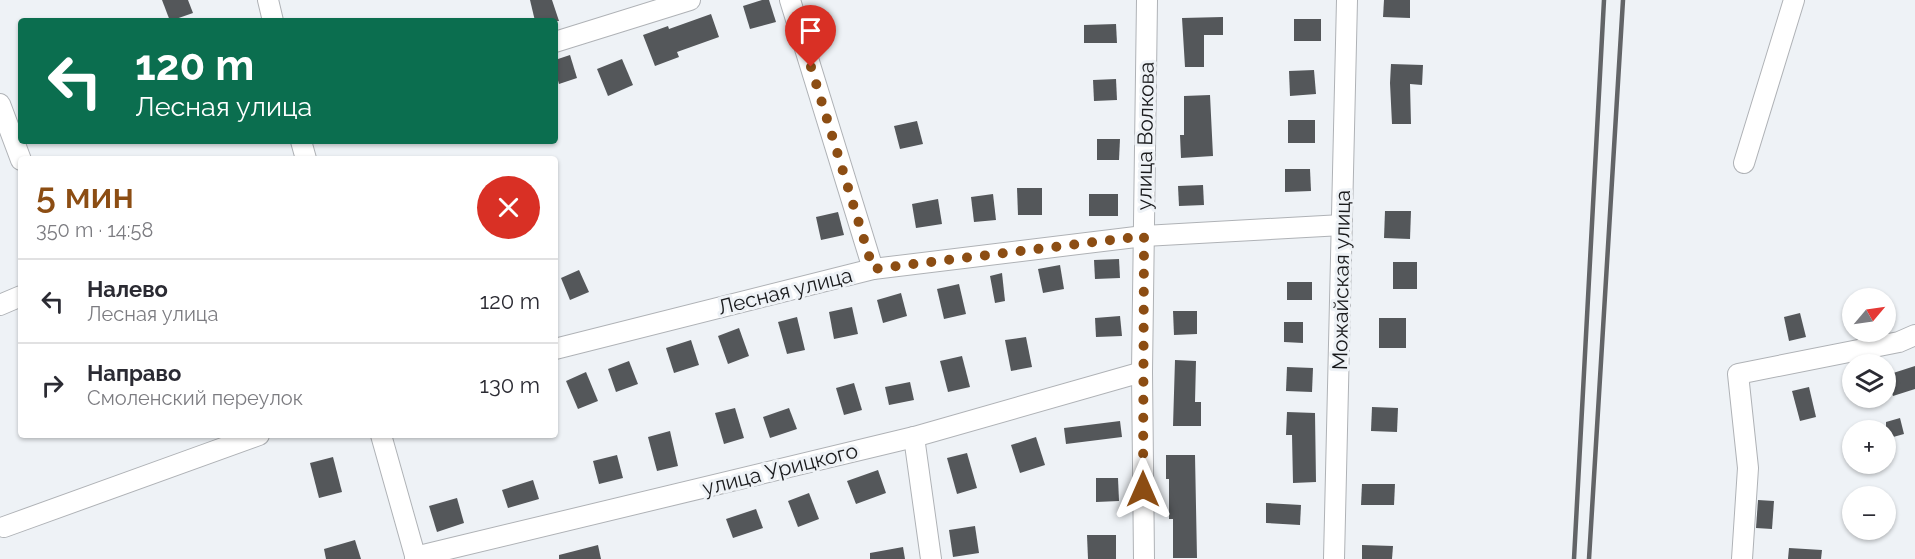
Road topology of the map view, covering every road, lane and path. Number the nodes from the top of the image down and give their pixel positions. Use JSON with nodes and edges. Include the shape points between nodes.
{"nodes":[{"id":1,"x":268,"y":0,"type":"edge"},
{"id":2,"x":690,"y":0,"type":"edge"},
{"id":3,"x":790,"y":0,"type":"edge"},
{"id":4,"x":1146,"y":0,"type":"edge"},
{"id":5,"x":1347,"y":0,"type":"edge"},
{"id":6,"x":1794,"y":0,"type":"edge"},
{"id":7,"x":272,"y":18,"type":"edge"},
{"id":8,"x":558,"y":41,"type":"edge"},
{"id":9,"x":0,"y":104,"type":"edge"},
{"id":10,"x":20,"y":156,"type":"edge"},
{"id":11,"x":1744,"y":163,"type":"dead end"},
{"id":12,"x":1342,"y":225,"type":"junction"},
{"id":13,"x":1144,"y":236,"type":"junction"},
{"id":14,"x":873,"y":269,"type":"junction"},
{"id":15,"x":18,"y":298,"type":"edge"},
{"id":16,"x":0,"y":305,"type":"edge"},
{"id":17,"x":1915,"y":335,"type":"edge"},
{"id":18,"x":558,"y":349,"type":"edge"},
{"id":19,"x":1142,"y":372,"type":"junction"},
{"id":20,"x":914,"y":437,"type":"junction"},
{"id":21,"x":251,"y":438,"type":"edge"},
{"id":22,"x":382,"y":438,"type":"edge"},
{"id":23,"x":4,"y":527,"type":"dead end"},
{"id":24,"x":416,"y":558,"type":"edge"},
{"id":25,"x":931,"y":559,"type":"edge"},
{"id":26,"x":1144,"y":559,"type":"edge"},
{"id":27,"x":1334,"y":559,"type":"edge"},
{"id":28,"x":1742,"y":559,"type":"edge"}],
"edges":[{"from":1,"to":7,"type":"street"},
{"from":2,"to":8,"type":"street"},
{"from":3,"to":14,"type":"street"},
{"from":4,"to":13,"type":"street","name":"улица Волкова"},
{"from":5,"to":12,"type":"street","name":"Можайская улица"},
{"from":6,"to":11,"type":"street"},
{"from":9,"to":10,"type":"street"},
{"from":12,"to":13,"type":"street","name":"Лесная улица"},
{"from":12,"to":27,"type":"street","name":"Можайская улица"},
{"from":13,"to":14,"type":"street","name":"Лесная улица"},
{"from":13,"to":19,"type":"street","name":"улица Волкова"},
{"from":14,"to":18,"type":"street","name":"Лесная улица"},
{"from":15,"to":16,"type":"street"},
{"from":17,"to":28,"type":"street","via":[[1899,342],[1738,374],[1748,468]]},
{"from":19,"to":20,"type":"street","name":"улица Урицкого"},
{"from":19,"to":26,"type":"street","name":"улица Волкова"},
{"from":20,"to":24,"type":"street","name":"улица Урицкого"},
{"from":20,"to":25,"type":"street"},
{"from":21,"to":23,"type":"street"},
{"from":22,"to":24,"type":"street"}]}
